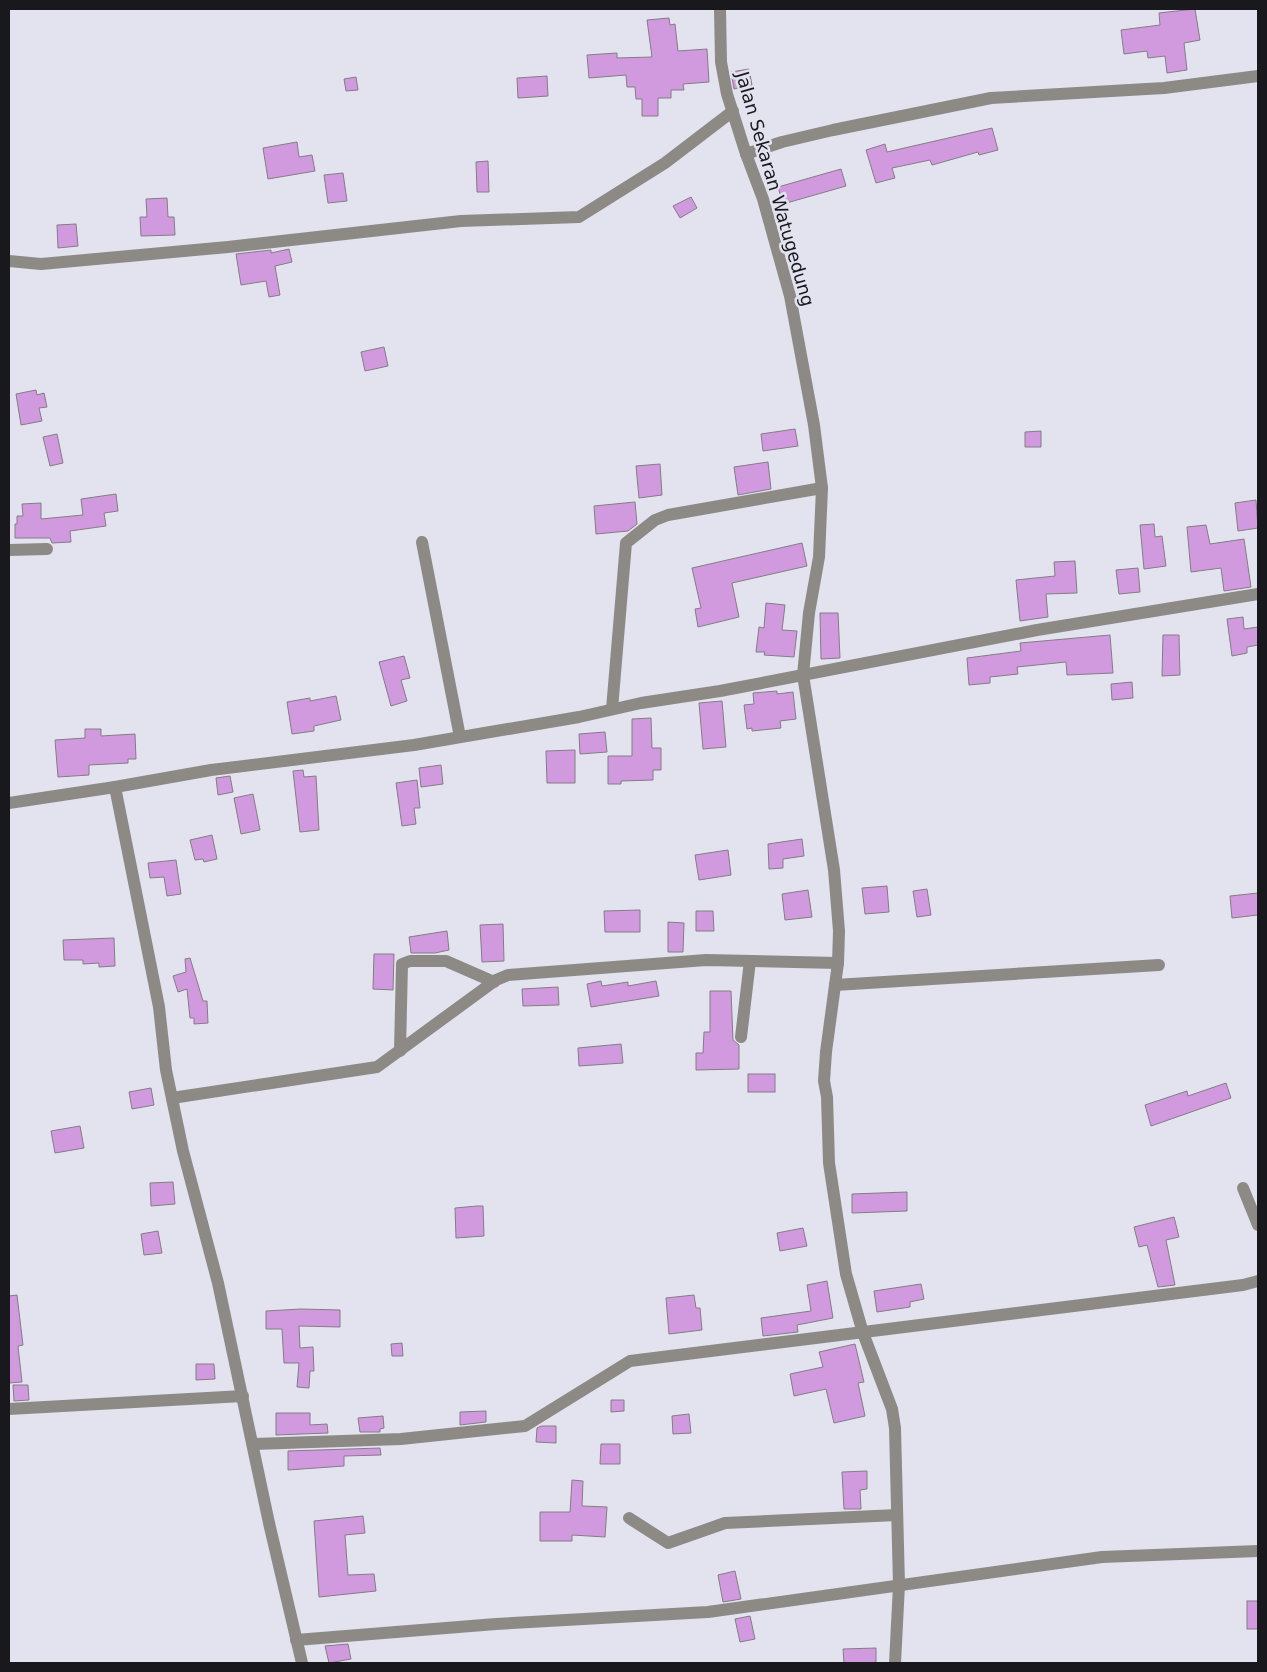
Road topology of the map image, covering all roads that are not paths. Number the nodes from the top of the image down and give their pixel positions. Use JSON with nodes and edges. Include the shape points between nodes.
{"nodes":[{"id":1,"x":720,"y":9,"type":"edge"},
{"id":2,"x":1258,"y":76,"type":"edge"},
{"id":3,"x":733,"y":112,"type":"junction"},
{"id":4,"x":746,"y":154,"type":"junction"},
{"id":5,"x":9,"y":261,"type":"edge"},
{"id":6,"x":822,"y":488,"type":"junction"},
{"id":7,"x":422,"y":542,"type":"dead end"},
{"id":8,"x":47,"y":549,"type":"dead end"},
{"id":9,"x":9,"y":550,"type":"edge"},
{"id":10,"x":1258,"y":594,"type":"edge"},
{"id":11,"x":803,"y":675,"type":"junction"},
{"id":12,"x":612,"y":709,"type":"junction"},
{"id":13,"x":460,"y":737,"type":"junction"},
{"id":14,"x":116,"y":787,"type":"junction"},
{"id":15,"x":9,"y":802,"type":"edge"},
{"id":16,"x":750,"y":961,"type":"junction"},
{"id":17,"x":838,"y":963,"type":"junction"},
{"id":18,"x":1159,"y":965,"type":"dead end"},
{"id":19,"x":494,"y":982,"type":"junction"},
{"id":20,"x":836,"y":984,"type":"junction"},
{"id":21,"x":741,"y":1037,"type":"dead end"},
{"id":22,"x":400,"y":1051,"type":"junction"},
{"id":23,"x":172,"y":1098,"type":"junction"},
{"id":24,"x":1243,"y":1188,"type":"dead end"},
{"id":25,"x":1258,"y":1225,"type":"edge"},
{"id":26,"x":1258,"y":1281,"type":"edge"},
{"id":27,"x":863,"y":1333,"type":"junction"},
{"id":28,"x":243,"y":1396,"type":"junction"},
{"id":29,"x":9,"y":1409,"type":"edge"},
{"id":30,"x":253,"y":1444,"type":"junction"},
{"id":31,"x":897,"y":1515,"type":"junction"},
{"id":32,"x":629,"y":1518,"type":"dead end"},
{"id":33,"x":1258,"y":1551,"type":"edge"},
{"id":34,"x":899,"y":1585,"type":"junction"},
{"id":35,"x":296,"y":1640,"type":"junction"},
{"id":36,"x":302,"y":1663,"type":"edge"},
{"id":37,"x":895,"y":1663,"type":"edge"}],
"edges":[{"from":1,"to":3,"type":"street","name":"Jalan Sekaran Watugedung","via":[[720,62]]},
{"from":2,"to":4,"type":"street","via":[[1164,88],[992,98],[833,130]]},
{"from":3,"to":4,"type":"street","name":"Jalan Sekaran Watugedung"},
{"from":3,"to":5,"type":"street","via":[[665,163],[579,218],[462,221],[51,263]]},
{"from":4,"to":6,"type":"street","name":"Jalan Sekaran Watugedung","via":[[763,199],[790,296]]},
{"from":6,"to":11,"type":"street","name":"Jalan Sekaran Watugedung","via":[[819,557],[808,613]]},
{"from":6,"to":12,"type":"street","via":[[668,515],[655,520],[626,543]]},
{"from":7,"to":13,"type":"street"},
{"from":8,"to":9,"type":"street"},
{"from":10,"to":11,"type":"street","via":[[1037,630]]},
{"from":11,"to":12,"type":"street"},
{"from":11,"to":17,"type":"street","name":"Jalan Sekaran Watugedung","via":[[834,870]]},
{"from":12,"to":13,"type":"street"},
{"from":13,"to":14,"type":"street","via":[[211,770]]},
{"from":14,"to":15,"type":"street"},
{"from":14,"to":23,"type":"street","via":[[159,1007]]},
{"from":16,"to":17,"type":"street"},
{"from":16,"to":19,"type":"street","via":[[706,960],[505,976]]},
{"from":16,"to":21,"type":"street"},
{"from":17,"to":20,"type":"street","name":"Jalan Sekaran Watugedung"},
{"from":18,"to":20,"type":"street"},
{"from":19,"to":22,"type":"street"},
{"from":19,"to":22,"type":"street","via":[[446,961],[402,964]]},
{"from":20,"to":27,"type":"street","name":"Jalan Sekaran Watugedung","via":[[824,1081],[829,1163],[846,1274]]},
{"from":22,"to":23,"type":"street","via":[[377,1066]]},
{"from":23,"to":28,"type":"street"},
{"from":24,"to":25,"type":"street"},
{"from":26,"to":27,"type":"street","via":[[1243,1286]]},
{"from":27,"to":30,"type":"street","via":[[630,1361],[525,1426],[400,1439]]},
{"from":27,"to":31,"type":"street","name":"Jalan Sekaran Watugedung","via":[[892,1409]]},
{"from":28,"to":29,"type":"street"},
{"from":28,"to":30,"type":"street"},
{"from":30,"to":35,"type":"street"},
{"from":31,"to":32,"type":"street","via":[[725,1523],[668,1543]]},
{"from":31,"to":34,"type":"street","name":"Jalan Sekaran Watugedung"},
{"from":33,"to":34,"type":"street","via":[[1102,1557]]},
{"from":34,"to":35,"type":"street","via":[[708,1612]]},
{"from":34,"to":37,"type":"street","name":"Jalan Sekaran Watugedung"},
{"from":35,"to":36,"type":"street"}]}
